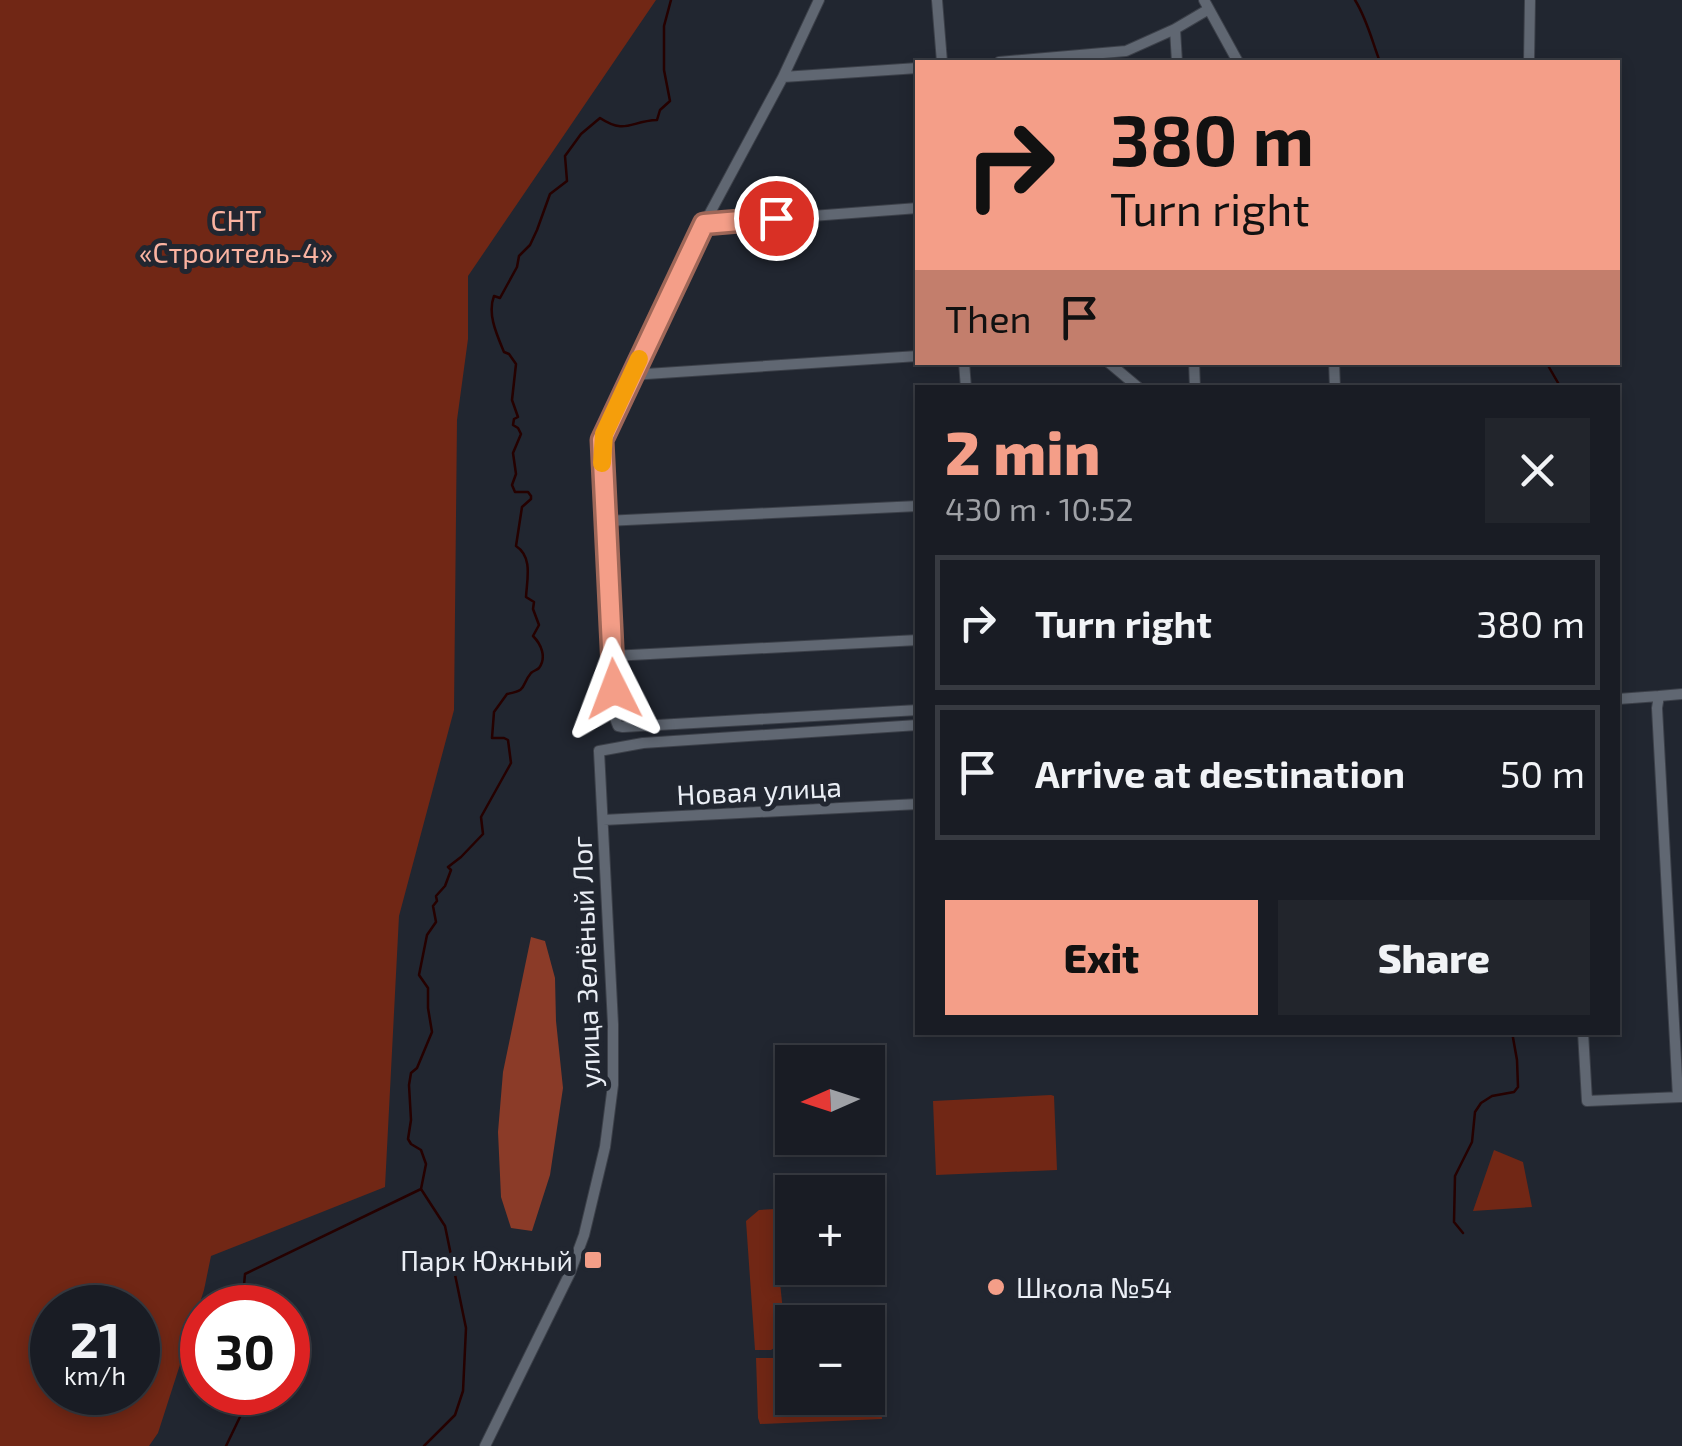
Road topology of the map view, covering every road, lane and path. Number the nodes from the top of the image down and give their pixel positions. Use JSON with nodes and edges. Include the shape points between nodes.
{"nodes":[{"id":1,"x":819,"y":0,"type":"edge"},
{"id":2,"x":937,"y":0,"type":"edge"},
{"id":3,"x":1530,"y":0,"type":"edge"},
{"id":4,"x":1207,"y":4,"type":"edge"},
{"id":5,"x":1176,"y":30,"type":"junction"},
{"id":6,"x":942,"y":60,"type":"edge"},
{"id":7,"x":1022,"y":60,"type":"edge"},
{"id":8,"x":1177,"y":60,"type":"edge"},
{"id":9,"x":1237,"y":60,"type":"edge"},
{"id":10,"x":1529,"y":60,"type":"edge"},
{"id":11,"x":915,"y":68,"type":"edge"},
{"id":12,"x":783,"y":77,"type":"junction"},
{"id":13,"x":915,"y":208,"type":"edge"},
{"id":14,"x":704,"y":224,"type":"junction"},
{"id":15,"x":915,"y":356,"type":"edge"},
{"id":16,"x":1111,"y":365,"type":"edge"},
{"id":17,"x":631,"y":375,"type":"junction"},
{"id":18,"x":1135,"y":385,"type":"edge"},
{"id":19,"x":915,"y":506,"type":"edge"},
{"id":20,"x":605,"y":521,"type":"junction"},
{"id":21,"x":915,"y":640,"type":"edge"},
{"id":22,"x":612,"y":656,"type":"junction"},
{"id":23,"x":1682,"y":694,"type":"edge"},
{"id":24,"x":1659,"y":696,"type":"junction"},
{"id":25,"x":1620,"y":699,"type":"edge"},
{"id":26,"x":915,"y":710,"type":"edge"},
{"id":27,"x":915,"y":725,"type":"edge"},
{"id":28,"x":915,"y":804,"type":"edge"},
{"id":29,"x":603,"y":820,"type":"junction"},
{"id":30,"x":1584,"y":1035,"type":"edge"},
{"id":31,"x":1680,"y":1097,"type":"edge"},
{"id":32,"x":485,"y":1446,"type":"edge"}],
"edges":[{"from":1,"to":12,"type":"street"},
{"from":2,"to":6,"type":"street"},
{"from":3,"to":10,"type":"street"},
{"from":4,"to":5,"type":"street"},
{"from":4,"to":9,"type":"street"},
{"from":5,"to":7,"type":"street","via":[[1126,51]]},
{"from":5,"to":8,"type":"street"},
{"from":11,"to":12,"type":"street"},
{"from":12,"to":14,"type":"street"},
{"from":13,"to":14,"type":"street"},
{"from":14,"to":17,"type":"street"},
{"from":15,"to":17,"type":"street"},
{"from":16,"to":18,"type":"street"},
{"from":17,"to":20,"type":"street","via":[[602,440]]},
{"from":19,"to":20,"type":"street"},
{"from":20,"to":22,"type":"street"},
{"from":21,"to":22,"type":"street"},
{"from":22,"to":26,"type":"street","via":[[620,727]]},
{"from":23,"to":24,"type":"street"},
{"from":24,"to":25,"type":"street"},
{"from":24,"to":31,"type":"street"},
{"from":27,"to":29,"type":"street","name":"улица Зелёный Лог","via":[[599,751]]},
{"from":28,"to":29,"type":"street","name":"Новая улица"},
{"from":29,"to":32,"type":"street","name":"улица Зелёный Лог","via":[[613,1024],[605,1147],[570,1274]]},
{"from":30,"to":31,"type":"street","via":[[1587,1101]]}]}
